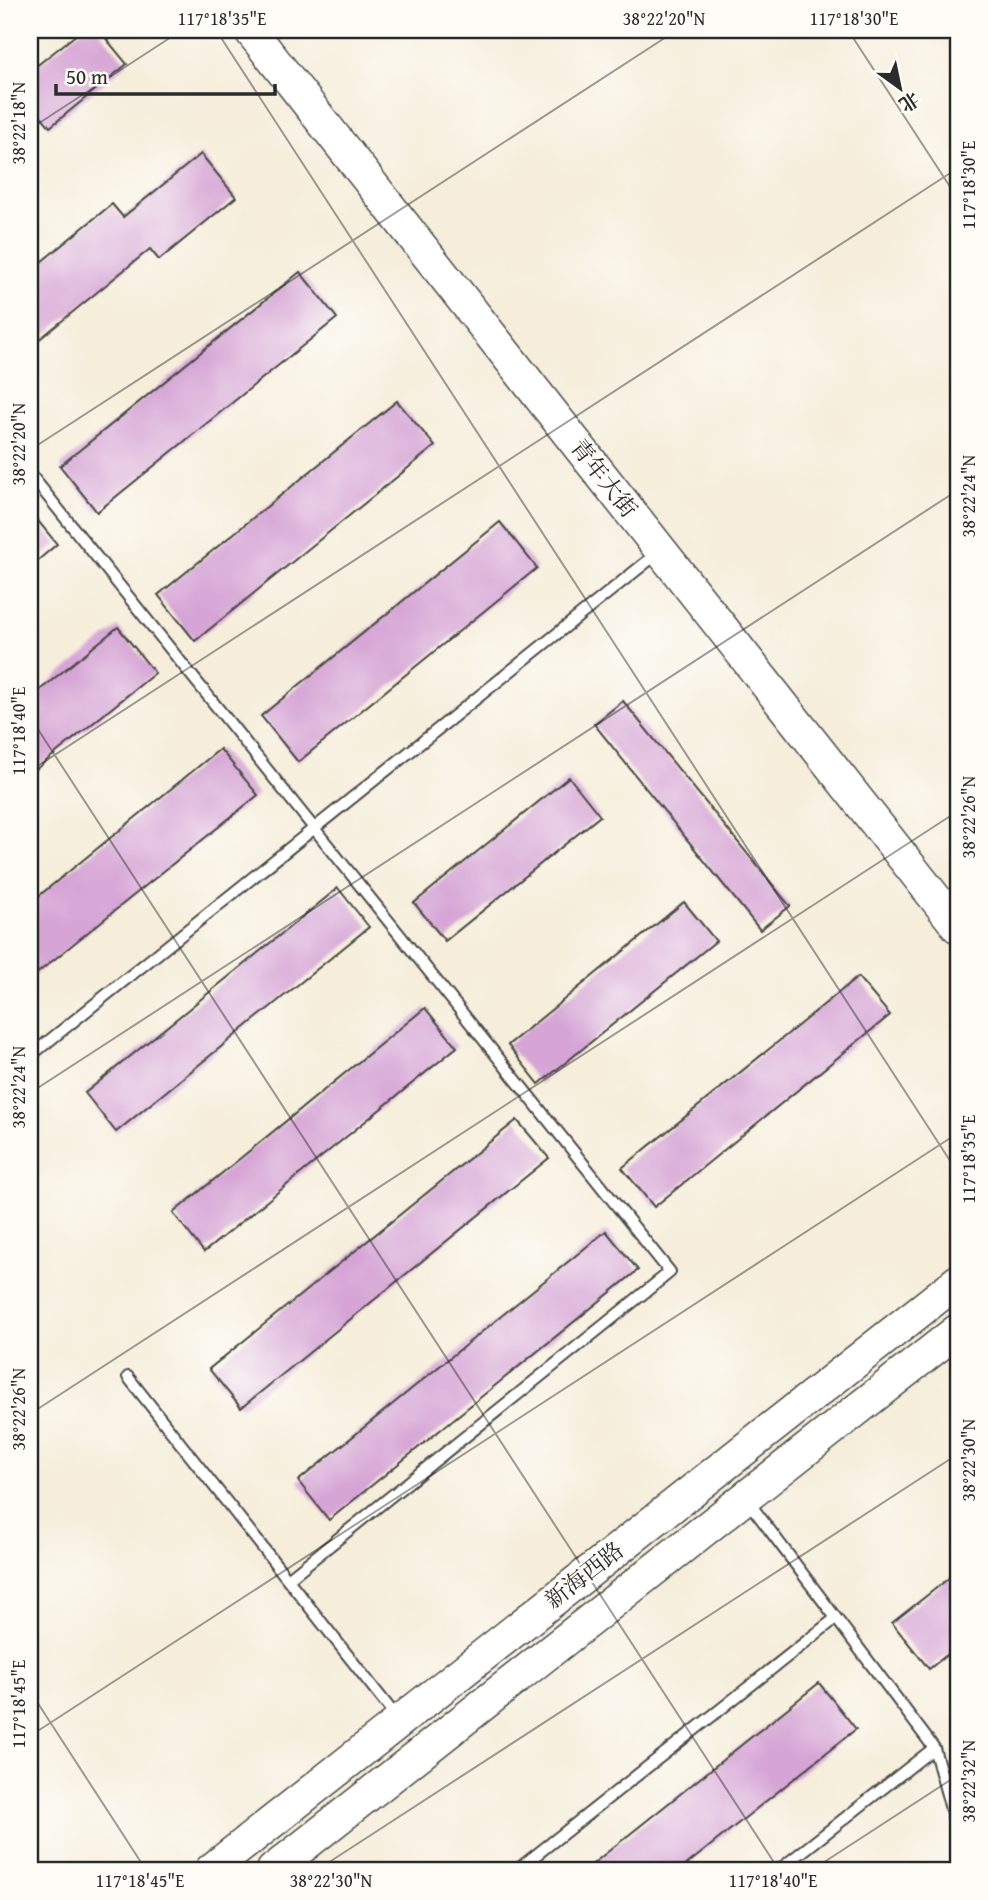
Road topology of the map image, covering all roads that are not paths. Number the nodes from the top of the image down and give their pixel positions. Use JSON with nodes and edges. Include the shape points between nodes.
{"nodes":[{"id":1,"x":250,"y":30,"type":"edge"},
{"id":2,"x":30,"y":474,"type":"edge"},
{"id":3,"x":661,"y":550,"type":"junction"},
{"id":4,"x":314,"y":828,"type":"junction"},
{"id":5,"x":958,"y":927,"type":"edge"},
{"id":6,"x":30,"y":1056,"type":"edge"},
{"id":7,"x":958,"y":1281,"type":"edge"},
{"id":8,"x":958,"y":1330,"type":"edge"},
{"id":9,"x":128,"y":1377,"type":"dead end"},
{"id":10,"x":746,"y":1498,"type":"junction"},
{"id":11,"x":288,"y":1580,"type":"junction"},
{"id":12,"x":836,"y":1618,"type":"junction"},
{"id":13,"x":400,"y":1721,"type":"junction"},
{"id":14,"x":934,"y":1748,"type":"junction"},
{"id":15,"x":958,"y":1834,"type":"edge"},
{"id":16,"x":211,"y":1870,"type":"edge"},
{"id":17,"x":273,"y":1870,"type":"edge"},
{"id":18,"x":517,"y":1870,"type":"edge"},
{"id":19,"x":779,"y":1870,"type":"edge"}],
"edges":[{"from":1,"to":3,"type":"main road","name":"青年大街"},
{"from":2,"to":4,"type":"lane"},
{"from":3,"to":4,"type":"lane"},
{"from":3,"to":5,"type":"main road","name":"青年大街"},
{"from":4,"to":6,"type":"lane"},
{"from":4,"to":11,"type":"lane","via":[[670,1272]]},
{"from":7,"to":13,"type":"main road","name":"新海西路"},
{"from":8,"to":10,"type":"main road","name":"新海西路"},
{"from":9,"to":11,"type":"lane"},
{"from":10,"to":12,"type":"lane"},
{"from":10,"to":17,"type":"main road","name":"新海西路"},
{"from":11,"to":13,"type":"lane"},
{"from":12,"to":14,"type":"lane"},
{"from":12,"to":18,"type":"lane"},
{"from":13,"to":16,"type":"main road","name":"新海西路"},
{"from":14,"to":15,"type":"lane"},
{"from":14,"to":19,"type":"lane"}]}
